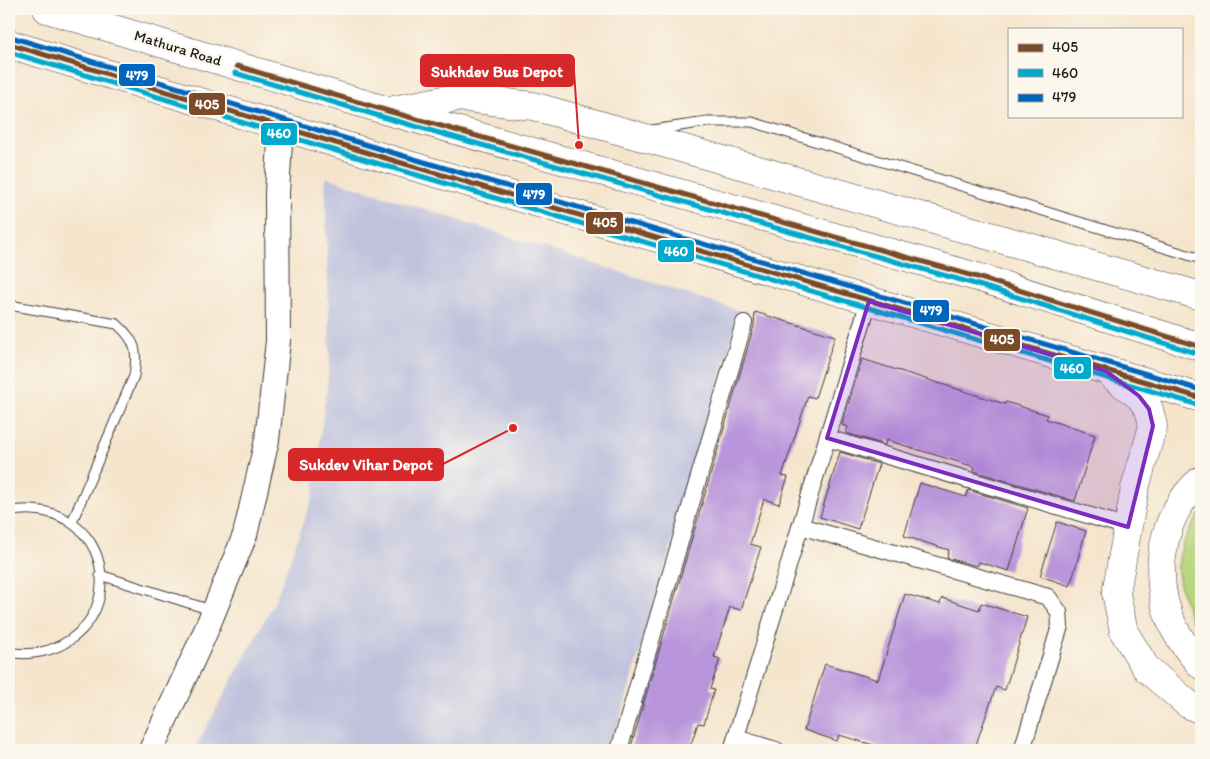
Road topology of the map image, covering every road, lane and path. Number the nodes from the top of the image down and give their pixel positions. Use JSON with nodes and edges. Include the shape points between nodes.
{"nodes":[{"id":1,"x":48,"y":9,"type":"edge"},
{"id":2,"x":9,"y":44,"type":"edge"},
{"id":3,"x":388,"y":111,"type":"junction"},
{"id":4,"x":281,"y":126,"type":"junction"},
{"id":5,"x":632,"y":133,"type":"junction"},
{"id":6,"x":1201,"y":259,"type":"edge"},
{"id":7,"x":1201,"y":296,"type":"edge"},
{"id":8,"x":869,"y":301,"type":"junction"},
{"id":9,"x":9,"y":305,"type":"edge"},
{"id":10,"x":744,"y":323,"type":"dead end"},
{"id":11,"x":1201,"y":347,"type":"edge"},
{"id":12,"x":1106,"y":371,"type":"junction"},
{"id":13,"x":1201,"y":398,"type":"edge"},
{"id":14,"x":827,"y":438,"type":"junction"},
{"id":15,"x":1201,"y":480,"type":"edge"},
{"id":16,"x":9,"y":512,"type":"edge"},
{"id":17,"x":72,"y":522,"type":"junction"},
{"id":18,"x":800,"y":526,"type":"junction"},
{"id":19,"x":1128,"y":527,"type":"junction"},
{"id":20,"x":100,"y":574,"type":"junction"},
{"id":21,"x":214,"y":611,"type":"junction"},
{"id":22,"x":9,"y":652,"type":"edge"},
{"id":23,"x":1201,"y":665,"type":"edge"},
{"id":24,"x":1201,"y":710,"type":"edge"},
{"id":25,"x":734,"y":744,"type":"edge"},
{"id":26,"x":151,"y":750,"type":"edge"},
{"id":27,"x":619,"y":750,"type":"edge"},
{"id":28,"x":776,"y":750,"type":"edge"},
{"id":29,"x":1022,"y":750,"type":"edge"}],
"edges":[{"from":1,"to":3,"type":"highway","name":"Mathura Road"},
{"from":2,"to":4,"type":"highway"},
{"from":3,"to":5,"type":"highway","via":[[458,98],[533,106]]},
{"from":3,"to":11,"type":"highway","name":"Mathura Road","via":[[977,277]]},
{"from":4,"to":8,"type":"highway"},
{"from":4,"to":21,"type":"street","via":[[277,193],[278,341],[267,440],[245,535]]},
{"from":5,"to":6,"type":"lane","via":[[707,122],[752,122]]},
{"from":5,"to":7,"type":"highway"},
{"from":8,"to":12,"type":"highway"},
{"from":8,"to":14,"type":"street"},
{"from":9,"to":17,"type":"lane","via":[[117,324],[130,336],[134,345],[137,359],[134,376]]},
{"from":10,"to":27,"type":"street"},
{"from":12,"to":13,"type":"highway"},
{"from":12,"to":19,"type":"highway","via":[[1139,396],[1149,410],[1153,426],[1135,488]]},
{"from":14,"to":18,"type":"street"},
{"from":14,"to":19,"type":"street"},
{"from":15,"to":23,"type":"highway","via":[[1187,491],[1175,512],[1166,534],[1161,574],[1165,605],[1174,628]]},
{"from":16,"to":17,"type":"lane","via":[[25,508],[49,511]]},
{"from":17,"to":20,"type":"lane","via":[[89,540],[99,562]]},
{"from":18,"to":25,"type":"street"},
{"from":18,"to":29,"type":"street","via":[[1048,597],[1059,612],[1060,626]]},
{"from":19,"to":24,"type":"highway","via":[[1116,593],[1124,632],[1146,668],[1188,704]]},
{"from":20,"to":21,"type":"lane"},
{"from":20,"to":22,"type":"lane","via":[[96,608],[84,628],[67,644],[46,653],[22,655]]},
{"from":21,"to":26,"type":"street"},
{"from":25,"to":28,"type":"street"}]}
